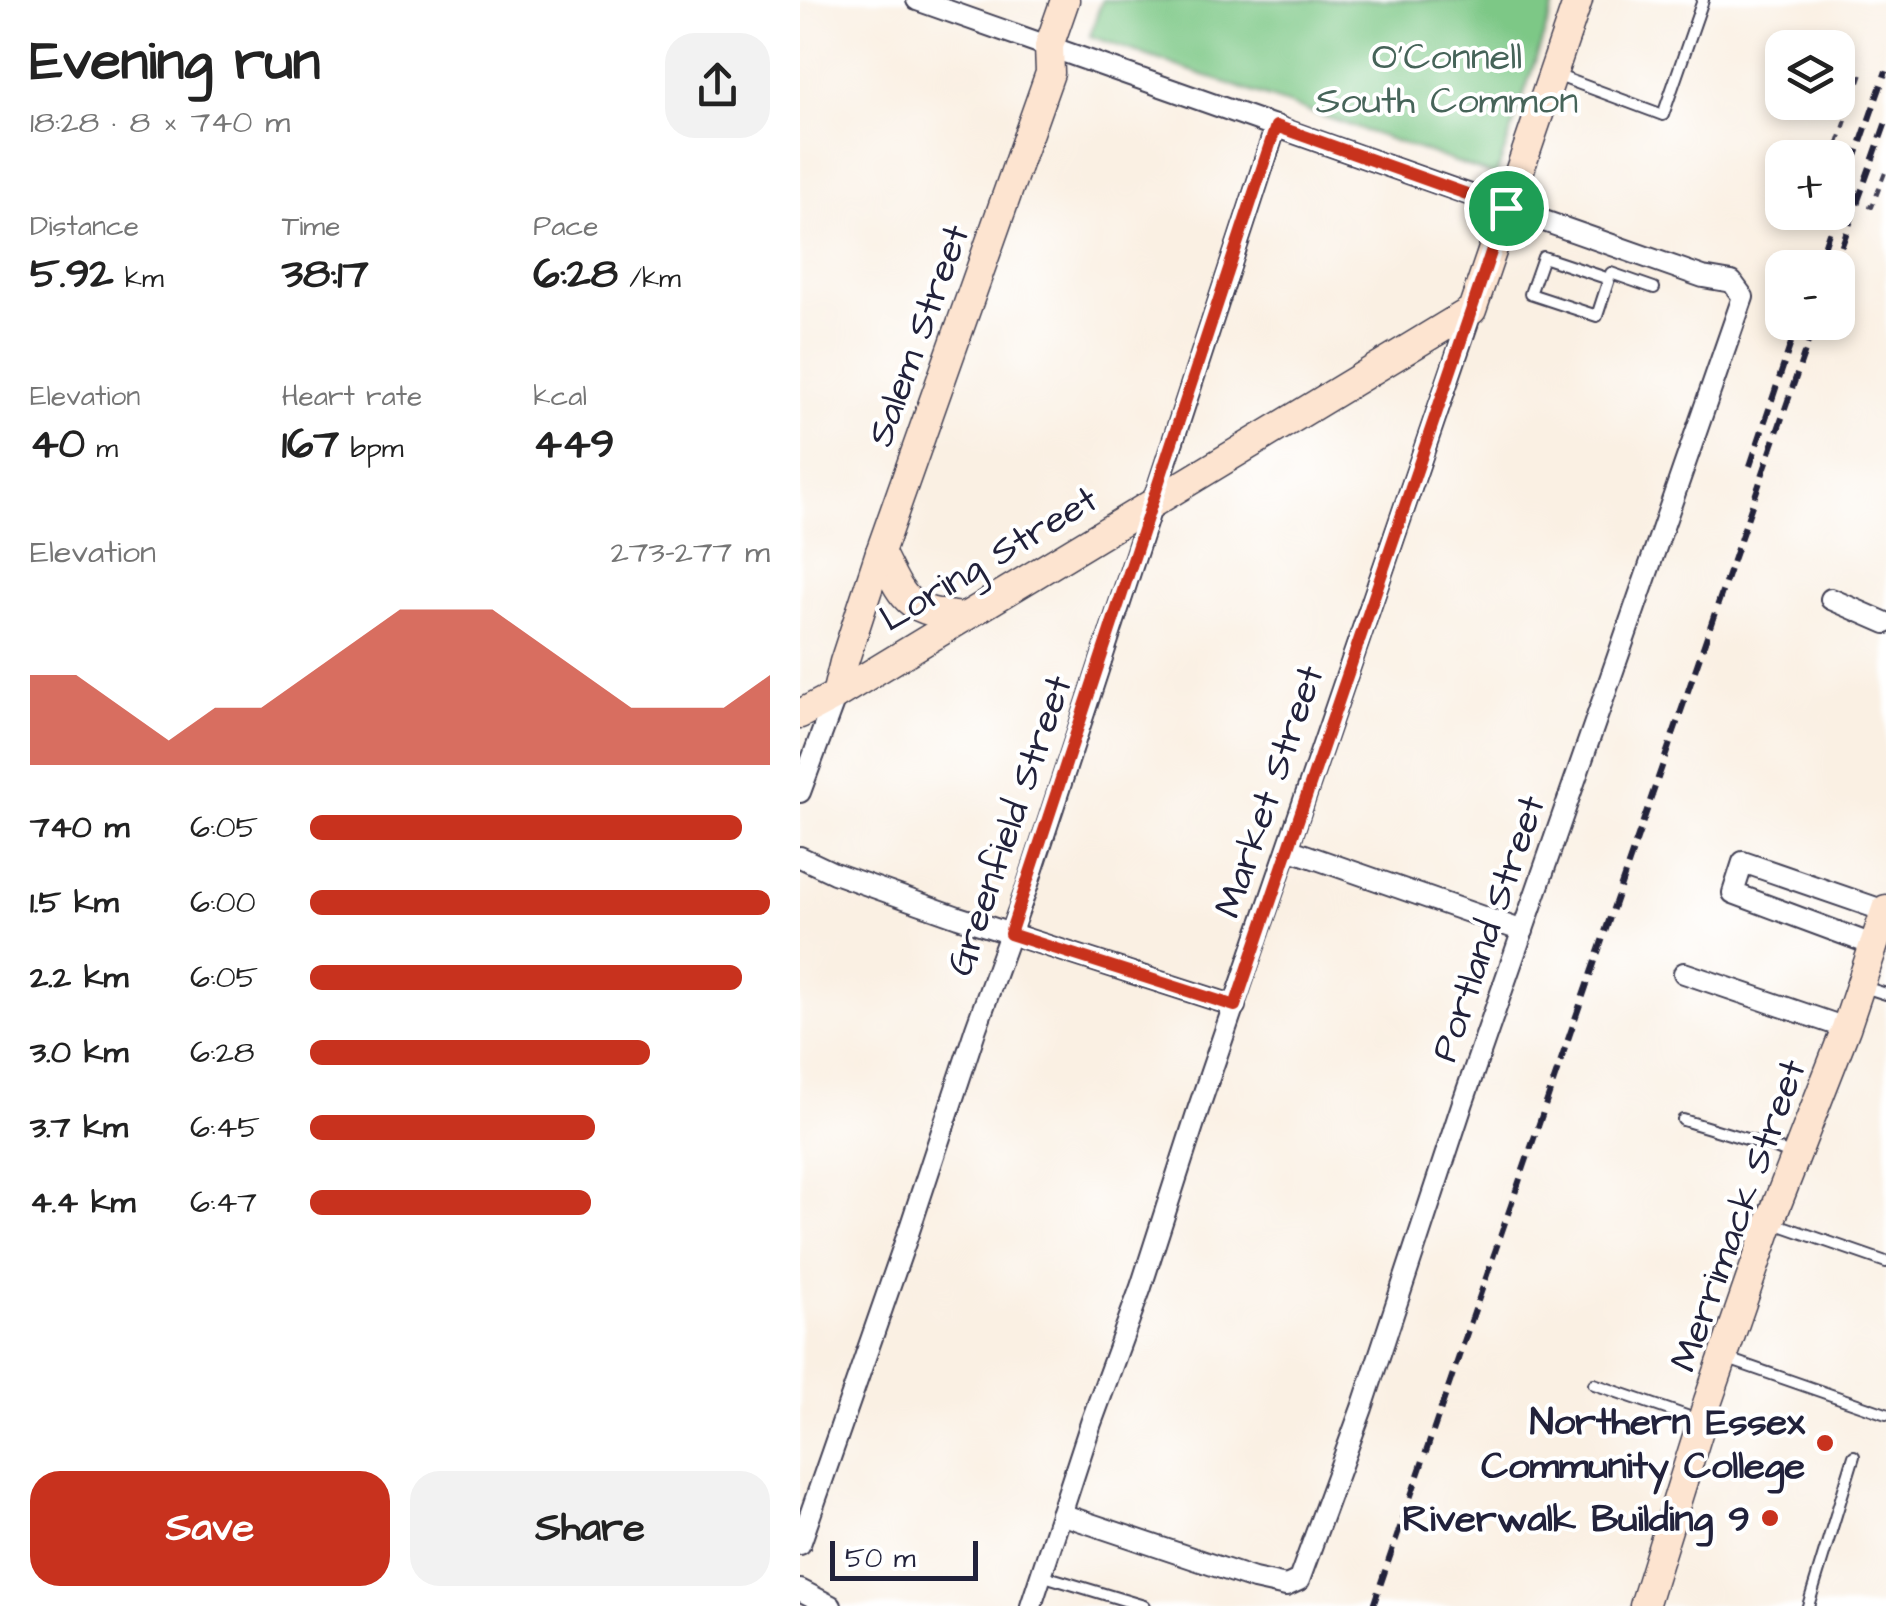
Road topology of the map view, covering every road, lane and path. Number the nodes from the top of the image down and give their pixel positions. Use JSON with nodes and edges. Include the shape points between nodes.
{"nodes":[{"id":1,"x":917,"y":0,"type":"edge"},
{"id":2,"x":1065,"y":0,"type":"edge"},
{"id":3,"x":1578,"y":0,"type":"edge"},
{"id":4,"x":1703,"y":0,"type":"edge"},
{"id":5,"x":1049,"y":46,"type":"junction"},
{"id":6,"x":1863,"y":71,"type":"dead end"},
{"id":7,"x":1552,"y":73,"type":"junction"},
{"id":8,"x":1276,"y":126,"type":"junction"},
{"id":9,"x":1839,"y":140,"type":"edge"},
{"id":10,"x":1886,"y":170,"type":"edge"},
{"id":11,"x":1855,"y":202,"type":"edge"},
{"id":12,"x":1506,"y":208,"type":"junction"},
{"id":13,"x":1620,"y":248,"type":"junction"},
{"id":14,"x":1610,"y":276,"type":"junction"},
{"id":15,"x":1654,"y":288,"type":"dead end"},
{"id":16,"x":1472,"y":310,"type":"junction"},
{"id":17,"x":1152,"y":502,"type":"junction"},
{"id":18,"x":880,"y":552,"type":"junction"},
{"id":19,"x":1831,"y":599,"type":"dead end"},
{"id":20,"x":963,"y":616,"type":"junction"},
{"id":21,"x":1886,"y":623,"type":"edge"},
{"id":22,"x":836,"y":695,"type":"junction"},
{"id":23,"x":800,"y":714,"type":"edge"},
{"id":24,"x":800,"y":792,"type":"edge"},
{"id":25,"x":1288,"y":848,"type":"junction"},
{"id":26,"x":800,"y":857,"type":"edge"},
{"id":27,"x":1886,"y":910,"type":"edge"},
{"id":28,"x":1522,"y":931,"type":"junction"},
{"id":29,"x":1010,"y":934,"type":"junction"},
{"id":30,"x":1874,"y":945,"type":"junction"},
{"id":31,"x":1684,"y":973,"type":"dead end"},
{"id":32,"x":1873,"y":990,"type":"edge"},
{"id":33,"x":1235,"y":1006,"type":"junction"},
{"id":34,"x":1846,"y":1028,"type":"junction"},
{"id":35,"x":1684,"y":1120,"type":"dead end"},
{"id":36,"x":1795,"y":1156,"type":"junction"},
{"id":37,"x":1770,"y":1222,"type":"junction"},
{"id":38,"x":1886,"y":1262,"type":"edge"},
{"id":39,"x":1724,"y":1358,"type":"junction"},
{"id":40,"x":1594,"y":1384,"type":"dead end"},
{"id":41,"x":1886,"y":1414,"type":"edge"},
{"id":42,"x":1702,"y":1421,"type":"junction"},
{"id":43,"x":1854,"y":1456,"type":"dead end"},
{"id":44,"x":1061,"y":1514,"type":"junction"},
{"id":45,"x":800,"y":1544,"type":"edge"},
{"id":46,"x":1042,"y":1575,"type":"junction"},
{"id":47,"x":800,"y":1590,"type":"edge"},
{"id":48,"x":1102,"y":1593,"type":"junction"},
{"id":49,"x":831,"y":1606,"type":"edge"},
{"id":50,"x":1032,"y":1606,"type":"edge"},
{"id":51,"x":1097,"y":1606,"type":"edge"},
{"id":52,"x":1144,"y":1606,"type":"edge"},
{"id":53,"x":1644,"y":1606,"type":"edge"},
{"id":54,"x":1808,"y":1606,"type":"edge"}],
"edges":[{"from":1,"to":5,"type":"street"},
{"from":2,"to":5,"type":"main road","name":"Salem Street"},
{"from":3,"to":7,"type":"main road","name":"Market Street"},
{"from":4,"to":7,"type":"lane","via":[[1663,115]]},
{"from":5,"to":8,"type":"street"},
{"from":5,"to":18,"type":"main road","name":"Salem Street","via":[[1050,73]]},
{"from":6,"to":9,"type":"path"},
{"from":7,"to":12,"type":"main road","name":"Market Street"},
{"from":8,"to":12,"type":"street"},
{"from":8,"to":17,"type":"street","name":"Greenfield Street"},
{"from":10,"to":11,"type":"path","via":[[1872,207]]},
{"from":12,"to":13,"type":"street"},
{"from":12,"to":16,"type":"main road","name":"Market Street"},
{"from":13,"to":14,"type":"lane"},
{"from":13,"to":28,"type":"street","name":"Portland Street","via":[[1732,282],[1744,297]]},
{"from":14,"to":14,"type":"lane","via":[[1596,316],[1530,294],[1543,256]]},
{"from":14,"to":15,"type":"lane"},
{"from":16,"to":17,"type":"main road","name":"Loring Street"},
{"from":16,"to":25,"type":"street","name":"Market Street"},
{"from":17,"to":20,"type":"main road","name":"Loring Street"},
{"from":17,"to":29,"type":"street","name":"Greenfield Street"},
{"from":18,"to":20,"type":"main road","via":[[896,585],[919,610]]},
{"from":18,"to":22,"type":"main road","name":"Salem Street"},
{"from":19,"to":21,"type":"street"},
{"from":20,"to":22,"type":"main road","name":"Loring Street"},
{"from":22,"to":23,"type":"main road","name":"Loring Street"},
{"from":22,"to":24,"type":"street"},
{"from":25,"to":28,"type":"street"},
{"from":25,"to":33,"type":"street","name":"Market Street"},
{"from":26,"to":29,"type":"street"},
{"from":27,"to":30,"type":"main road","name":"Merrimack Street"},
{"from":27,"to":30,"type":"street","via":[[1744,862],[1738,878],[1733,893]]},
{"from":28,"to":44,"type":"street","name":"Portland Street","via":[[1297,1582],[1254,1580]]},
{"from":29,"to":33,"type":"street"},
{"from":29,"to":45,"type":"street","name":"Greenfield Street"},
{"from":30,"to":32,"type":"main road","name":"Merrimack Street"},
{"from":31,"to":34,"type":"street"},
{"from":32,"to":34,"type":"main road","name":"Merrimack Street"},
{"from":33,"to":44,"type":"street","name":"Market Street"},
{"from":34,"to":36,"type":"main road","name":"Merrimack Street"},
{"from":35,"to":36,"type":"lane"},
{"from":36,"to":37,"type":"main road","name":"Merrimack Street"},
{"from":37,"to":38,"type":"lane"},
{"from":37,"to":39,"type":"main road","name":"Merrimack Street"},
{"from":39,"to":41,"type":"lane"},
{"from":39,"to":42,"type":"main road","name":"Merrimack Street"},
{"from":40,"to":42,"type":"lane"},
{"from":42,"to":53,"type":"main road","name":"Merrimack Street"},
{"from":43,"to":54,"type":"lane"},
{"from":44,"to":46,"type":"street","name":"Market Street"},
{"from":46,"to":48,"type":"lane"},
{"from":46,"to":50,"type":"street","name":"Market Street"},
{"from":47,"to":49,"type":"street"},
{"from":48,"to":51,"type":"lane"},
{"from":48,"to":52,"type":"lane"}]}
